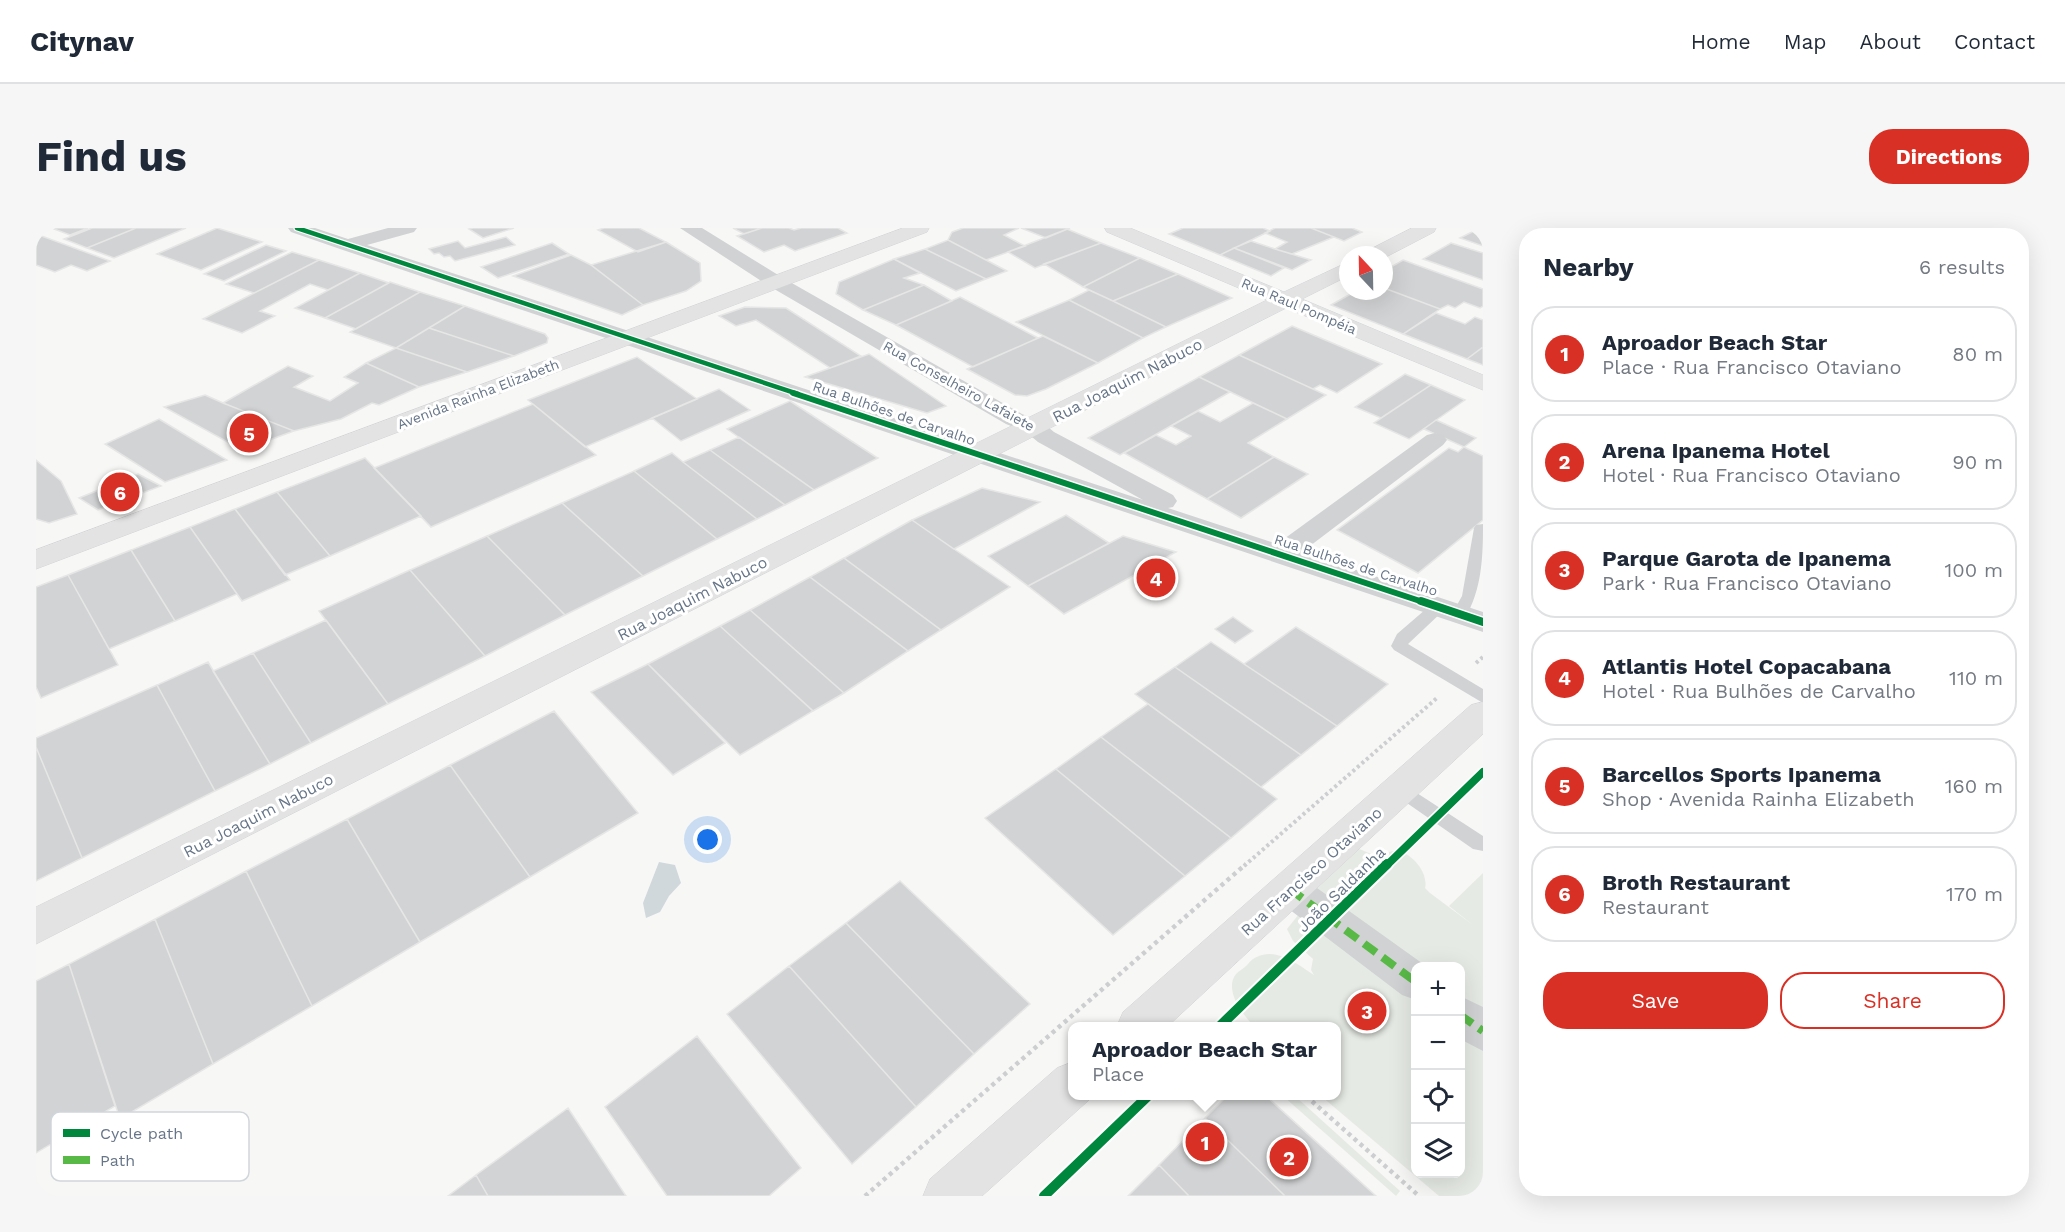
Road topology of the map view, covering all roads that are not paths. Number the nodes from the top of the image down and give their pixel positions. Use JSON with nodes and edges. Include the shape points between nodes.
{"nodes":[{"id":1,"x":297,"y":228,"type":"edge"},
{"id":2,"x":408,"y":228,"type":"edge"},
{"id":3,"x":689,"y":228,"type":"edge"},
{"id":4,"x":920,"y":228,"type":"edge"},
{"id":5,"x":1114,"y":228,"type":"edge"},
{"id":6,"x":1427,"y":228,"type":"edge"},
{"id":7,"x":347,"y":245,"type":"junction"},
{"id":8,"x":1392,"y":246,"type":"edge"},
{"id":9,"x":1339,"y":273,"type":"edge"},
{"id":10,"x":776,"y":282,"type":"junction"},
{"id":11,"x":1285,"y":300,"type":"junction"},
{"id":12,"x":630,"y":337,"type":"junction"},
{"id":13,"x":1483,"y":383,"type":"edge"},
{"id":14,"x":1034,"y":427,"type":"junction"},
{"id":15,"x":1436,"y":440,"type":"dead end"},
{"id":16,"x":977,"y":455,"type":"junction"},
{"id":17,"x":1481,"y":528,"type":"dead end"},
{"id":18,"x":1231,"y":538,"type":"junction"},
{"id":19,"x":1281,"y":555,"type":"junction"},
{"id":20,"x":40,"y":556,"type":"edge"},
{"id":21,"x":1449,"y":610,"type":"junction"},
{"id":22,"x":1483,"y":622,"type":"edge"},
{"id":23,"x":1483,"y":697,"type":"edge"},
{"id":24,"x":1483,"y":714,"type":"edge"},
{"id":25,"x":1400,"y":789,"type":"junction"},
{"id":26,"x":1480,"y":844,"type":"dead end"},
{"id":27,"x":1290,"y":889,"type":"junction"},
{"id":28,"x":36,"y":926,"type":"edge"},
{"id":29,"x":1411,"y":978,"type":"edge"},
{"id":30,"x":1462,"y":1016,"type":"edge"},
{"id":31,"x":1142,"y":1022,"type":"edge"},
{"id":32,"x":1483,"y":1031,"type":"edge"},
{"id":33,"x":1068,"y":1088,"type":"edge"},
{"id":34,"x":947,"y":1196,"type":"edge"}],
"edges":[{"from":1,"to":7,"type":"street","name":"Rua Bulhões de Carvalho"},
{"from":2,"to":7,"type":"street"},
{"from":3,"to":10,"type":"street","name":"Rua Conselheiro Lafaiete"},
{"from":4,"to":10,"type":"main road","name":"Avenida Rainha Elizabeth"},
{"from":5,"to":11,"type":"main road","name":"Rua Raul Pompéia"},
{"from":6,"to":8,"type":"main road"},
{"from":7,"to":12,"type":"street","name":"Rua Bulhões de Carvalho"},
{"from":9,"to":11,"type":"main road","name":"Rua Joaquim Nabuco"},
{"from":10,"to":12,"type":"main road","name":"Avenida Rainha Elizabeth"},
{"from":10,"to":14,"type":"street","name":"Rua Conselheiro Lafaiete"},
{"from":11,"to":13,"type":"main road","name":"Rua Raul Pompéia"},
{"from":11,"to":14,"type":"main road","name":"Rua Joaquim Nabuco"},
{"from":12,"to":16,"type":"street","name":"Rua Bulhões de Carvalho"},
{"from":12,"to":20,"type":"main road","name":"Avenida Rainha Elizabeth"},
{"from":14,"to":16,"type":"main road","name":"Rua Joaquim Nabuco"},
{"from":14,"to":18,"type":"street","name":"Rua Conselheiro Lafaiete"},
{"from":15,"to":19,"type":"street"},
{"from":16,"to":18,"type":"street","name":"Rua Bulhões de Carvalho"},
{"from":16,"to":28,"type":"main road","name":"Rua Joaquim Nabuco"},
{"from":17,"to":21,"type":"lane","via":[[1469,596]]},
{"from":18,"to":19,"type":"street","name":"Rua Bulhões de Carvalho"},
{"from":19,"to":21,"type":"street","name":"Rua Bulhões de Carvalho"},
{"from":21,"to":22,"type":"street","name":"Rua Bulhões de Carvalho"},
{"from":21,"to":23,"type":"lane","via":[[1401,638],[1399,646]]},
{"from":24,"to":25,"type":"main road","name":"Rua Francisco Otaviano"},
{"from":25,"to":26,"type":"lane"},
{"from":25,"to":27,"type":"main road","name":"Rua Francisco Otaviano"},
{"from":27,"to":29,"type":"street"},
{"from":27,"to":31,"type":"main road","name":"Rua Francisco Otaviano"},
{"from":30,"to":32,"type":"street"},
{"from":33,"to":34,"type":"main road"}]}
